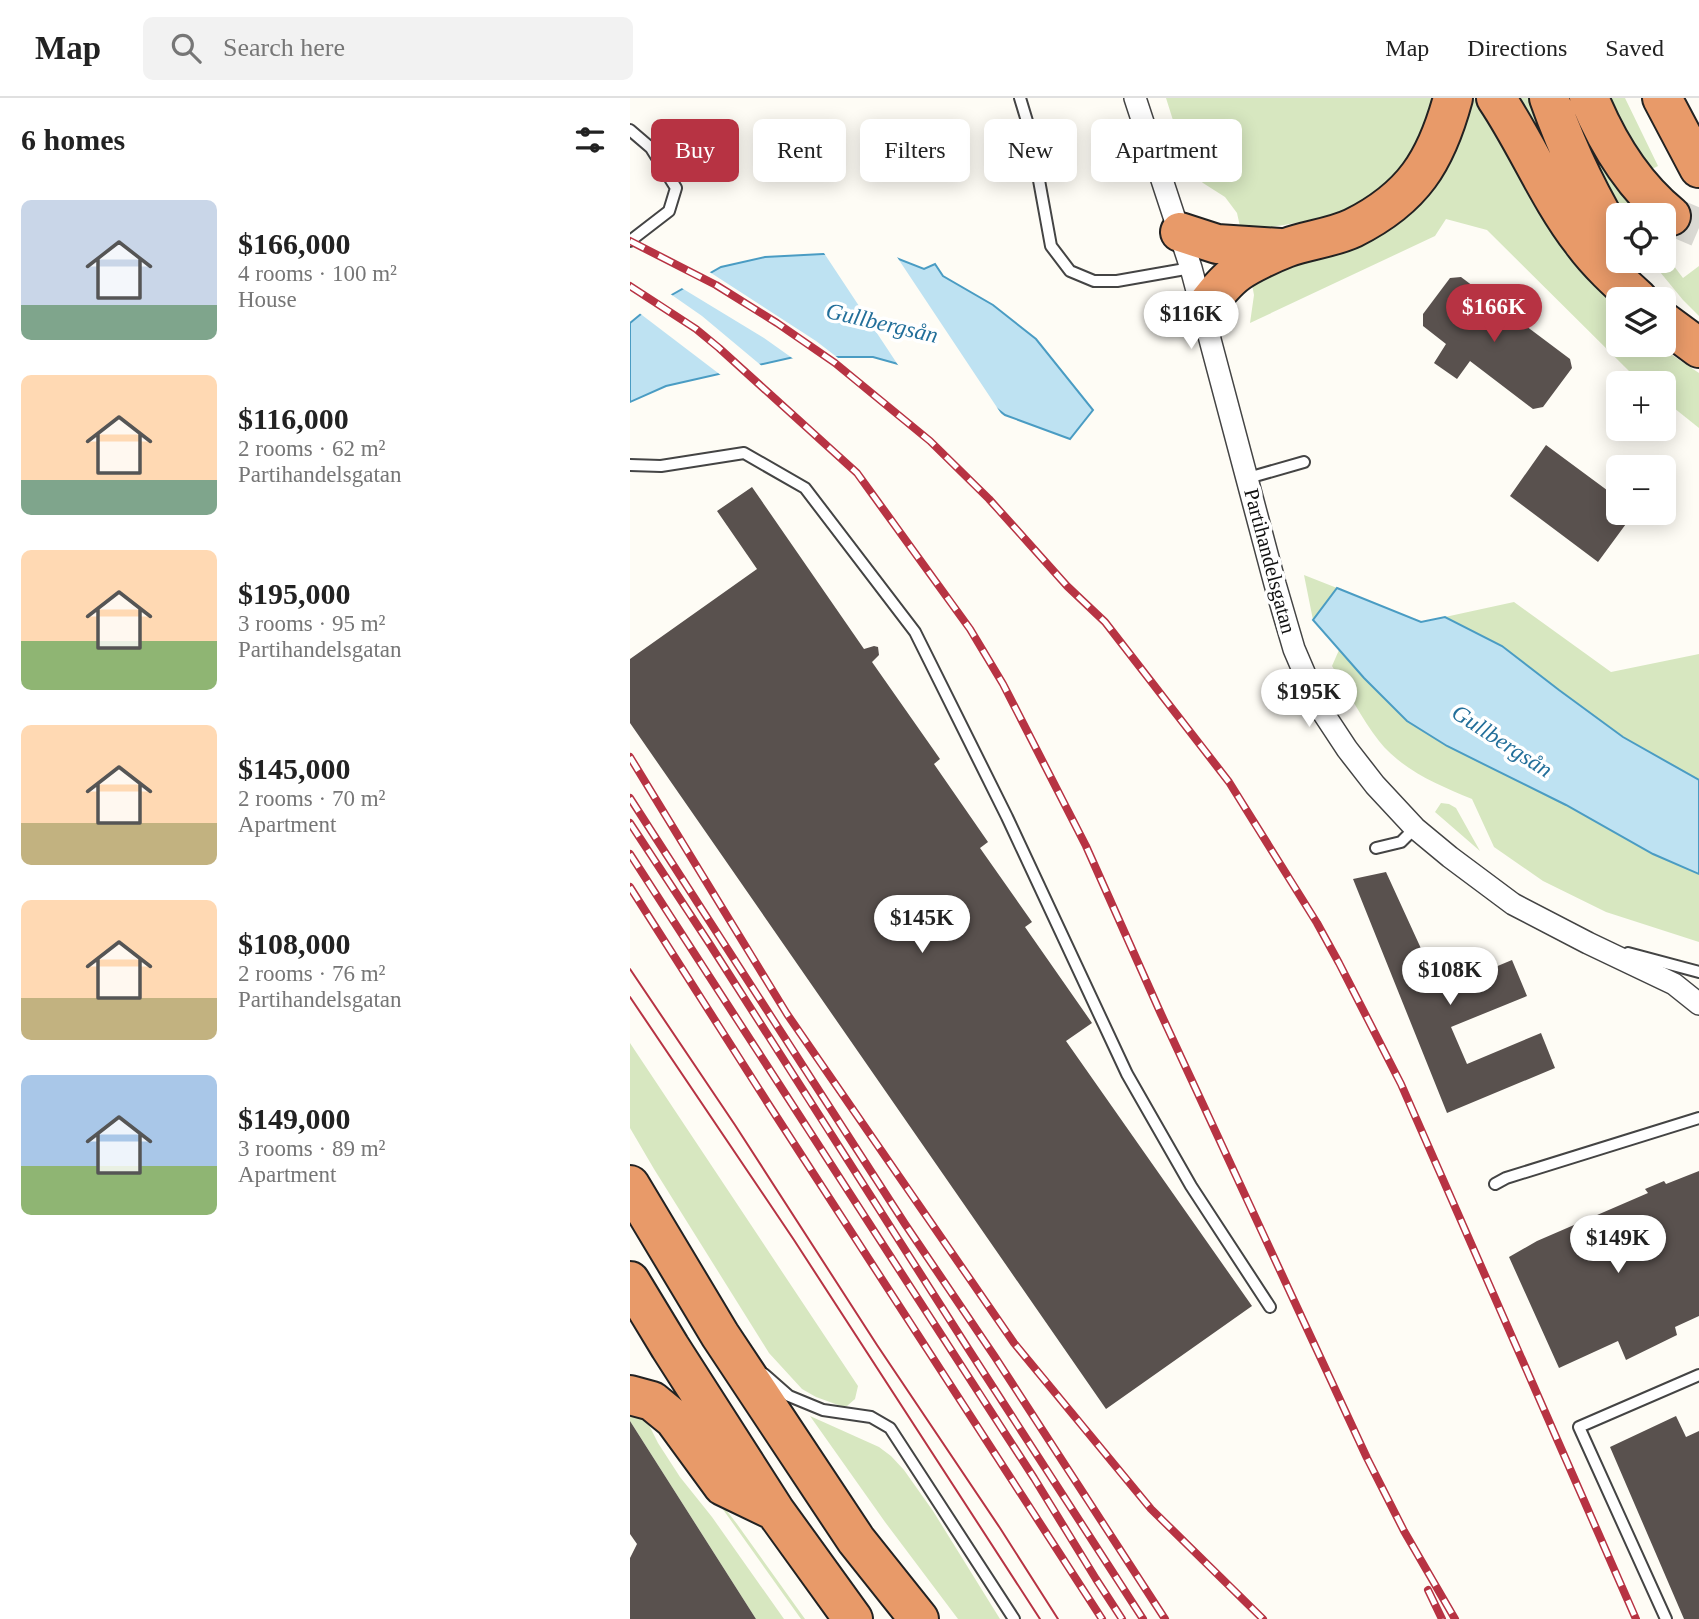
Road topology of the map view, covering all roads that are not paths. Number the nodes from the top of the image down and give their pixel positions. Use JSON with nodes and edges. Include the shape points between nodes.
{"nodes":[{"id":1,"x":1020,"y":98,"type":"edge"},
{"id":2,"x":1135,"y":98,"type":"edge"},
{"id":3,"x":1453,"y":98,"type":"edge"},
{"id":4,"x":1496,"y":98,"type":"edge"},
{"id":5,"x":1549,"y":98,"type":"edge"},
{"id":6,"x":1589,"y":98,"type":"edge"},
{"id":7,"x":1662,"y":98,"type":"edge"},
{"id":8,"x":630,"y":130,"type":"edge"},
{"id":9,"x":1699,"y":168,"type":"edge"},
{"id":10,"x":1655,"y":203,"type":"edge"},
{"id":11,"x":1606,"y":224,"type":"edge"},
{"id":12,"x":1180,"y":232,"type":"junction"},
{"id":13,"x":631,"y":237,"type":"edge"},
{"id":14,"x":1286,"y":248,"type":"junction"},
{"id":15,"x":1191,"y":268,"type":"junction"},
{"id":16,"x":1624,"y":287,"type":"edge"},
{"id":17,"x":1202,"y":311,"type":"junction"},
{"id":18,"x":1304,"y":462,"type":"dead end"},
{"id":19,"x":630,"y":465,"type":"edge"},
{"id":20,"x":1248,"y":478,"type":"junction"},
{"id":21,"x":1415,"y":828,"type":"junction"},
{"id":22,"x":1376,"y":848,"type":"dead end"},
{"id":23,"x":1588,"y":943,"type":"junction"},
{"id":24,"x":1699,"y":972,"type":"edge"},
{"id":25,"x":1699,"y":1004,"type":"edge"},
{"id":26,"x":1699,"y":1118,"type":"edge"},
{"id":27,"x":1495,"y":1184,"type":"dead end"},
{"id":28,"x":630,"y":1185,"type":"edge"},
{"id":29,"x":630,"y":1281,"type":"edge"},
{"id":30,"x":1270,"y":1307,"type":"dead end"},
{"id":31,"x":720,"y":1335,"type":"junction"},
{"id":32,"x":750,"y":1361,"type":"dead end"},
{"id":33,"x":760,"y":1370,"type":"dead end"},
{"id":34,"x":1699,"y":1375,"type":"edge"},
{"id":35,"x":630,"y":1395,"type":"edge"},
{"id":36,"x":775,"y":1511,"type":"junction"},
{"id":37,"x":853,"y":1619,"type":"edge"},
{"id":38,"x":919,"y":1619,"type":"edge"},
{"id":39,"x":1014,"y":1619,"type":"edge"},
{"id":40,"x":1666,"y":1619,"type":"edge"}],
"edges":[{"from":1,"to":15,"type":"lane","via":[[1051,246],[1070,271],[1094,281],[1117,281]]},
{"from":2,"to":12,"type":"street","name":"Partihandelsgatan"},
{"from":3,"to":14,"type":"highway","via":[[1433,156],[1402,195],[1351,229]]},
{"from":4,"to":16,"type":"highway","via":[[1582,241]]},
{"from":5,"to":11,"type":"highway","via":[[1576,167]]},
{"from":6,"to":10,"type":"highway","via":[[1616,153]]},
{"from":7,"to":9,"type":"highway"},
{"from":8,"to":13,"type":"lane","via":[[651,148],[676,188],[669,211]]},
{"from":12,"to":14,"type":"highway","via":[[1217,244]]},
{"from":12,"to":15,"type":"street","name":"Partihandelsgatan"},
{"from":14,"to":17,"type":"highway","via":[[1240,271]]},
{"from":15,"to":17,"type":"street","name":"Partihandelsgatan"},
{"from":17,"to":20,"type":"street","name":"Partihandelsgatan"},
{"from":18,"to":20,"type":"lane","name":"Partihandelsgatan"},
{"from":19,"to":30,"type":"lane","via":[[661,466],[744,453],[805,488],[915,632],[1128,1074],[1191,1186]]},
{"from":20,"to":21,"type":"street","name":"Partihandelsgatan","via":[[1294,649],[1318,705],[1374,785]]},
{"from":21,"to":22,"type":"lane","via":[[1401,842]]},
{"from":21,"to":23,"type":"street","name":"Partihandelsgatan","via":[[1513,904]]},
{"from":23,"to":24,"type":"lane","name":"Partihandelsgatan"},
{"from":23,"to":25,"type":"street","via":[[1674,984]]},
{"from":26,"to":27,"type":"lane"},
{"from":28,"to":31,"type":"highway"},
{"from":29,"to":36,"type":"highway"},
{"from":31,"to":32,"type":"lane"},
{"from":31,"to":38,"type":"highway","via":[[856,1540]]},
{"from":33,"to":39,"type":"lane","via":[[789,1396],[823,1410],[871,1417],[890,1428]]},
{"from":34,"to":40,"type":"lane","via":[[1579,1427]]},
{"from":35,"to":36,"type":"highway","via":[[652,1401],[674,1419],[723,1486]]},
{"from":36,"to":37,"type":"highway"}]}
